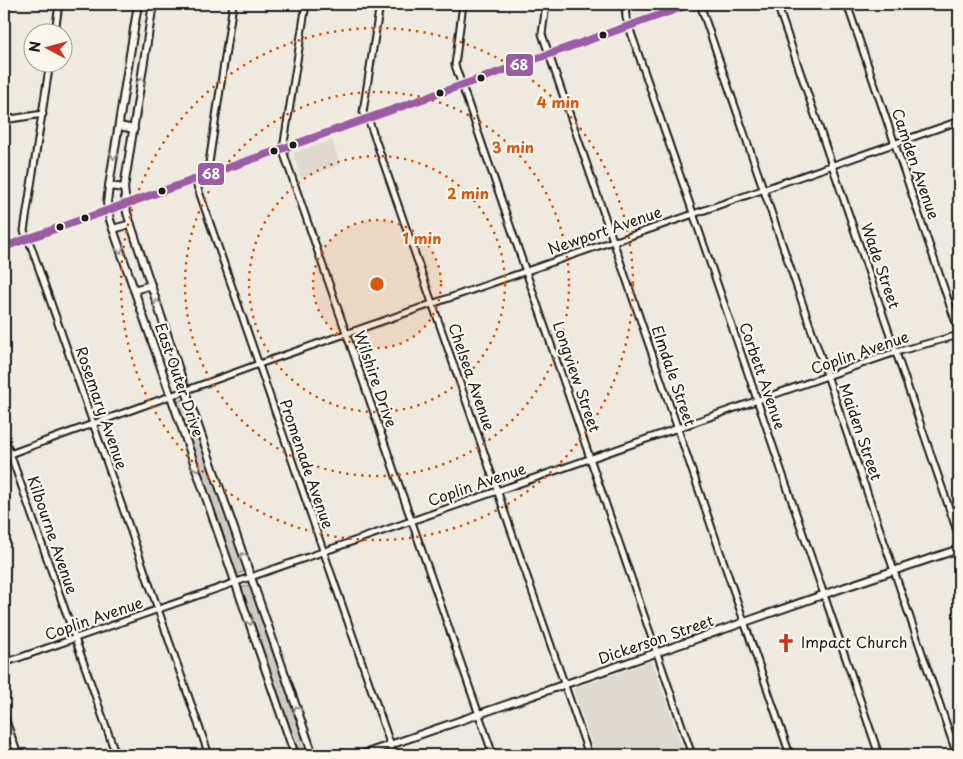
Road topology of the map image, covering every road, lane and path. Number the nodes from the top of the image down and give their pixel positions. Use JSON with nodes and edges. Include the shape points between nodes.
{"nodes":[{"id":1,"x":59,"y":4,"type":"edge"},
{"id":2,"x":138,"y":4,"type":"edge"},
{"id":3,"x":153,"y":4,"type":"edge"},
{"id":4,"x":233,"y":4,"type":"edge"},
{"id":5,"x":306,"y":4,"type":"edge"},
{"id":6,"x":380,"y":4,"type":"edge"},
{"id":7,"x":463,"y":4,"type":"edge"},
{"id":8,"x":546,"y":4,"type":"edge"},
{"id":9,"x":625,"y":4,"type":"edge"},
{"id":10,"x":691,"y":4,"type":"edge"},
{"id":11,"x":700,"y":4,"type":"edge"},
{"id":12,"x":776,"y":4,"type":"edge"},
{"id":13,"x":847,"y":4,"type":"edge"},
{"id":14,"x":957,"y":4,"type":"edge"},
{"id":15,"x":959,"y":10,"type":"edge"},
{"id":16,"x":56,"y":22,"type":"edge"},
{"id":17,"x":629,"y":26,"type":"junction"},
{"id":18,"x":549,"y":53,"type":"junction"},
{"id":19,"x":49,"y":72,"type":"edge"},
{"id":20,"x":462,"y":85,"type":"junction"},
{"id":21,"x":43,"y":114,"type":"junction"},
{"id":22,"x":366,"y":119,"type":"junction"},
{"id":23,"x":4,"y":120,"type":"edge"},
{"id":24,"x":959,"y":120,"type":"edge"},
{"id":25,"x":119,"y":126,"type":"junction"},
{"id":26,"x":134,"y":129,"type":"junction"},
{"id":27,"x":895,"y":143,"type":"junction"},
{"id":28,"x":283,"y":149,"type":"junction"},
{"id":29,"x":832,"y":165,"type":"junction"},
{"id":30,"x":207,"y":176,"type":"junction"},
{"id":31,"x":195,"y":180,"type":"junction"},
{"id":32,"x":109,"y":186,"type":"junction"},
{"id":33,"x":124,"y":188,"type":"junction"},
{"id":34,"x":764,"y":189,"type":"junction"},
{"id":35,"x":126,"y":204,"type":"junction"},
{"id":36,"x":108,"y":209,"type":"junction"},
{"id":37,"x":694,"y":214,"type":"junction"},
{"id":38,"x":131,"y":224,"type":"junction"},
{"id":39,"x":113,"y":229,"type":"junction"},
{"id":40,"x":28,"y":239,"type":"junction"},
{"id":41,"x":613,"y":241,"type":"junction"},
{"id":42,"x":4,"y":247,"type":"edge"},
{"id":43,"x":526,"y":272,"type":"junction"},
{"id":44,"x":151,"y":284,"type":"junction"},
{"id":45,"x":134,"y":290,"type":"junction"},
{"id":46,"x":432,"y":305,"type":"junction"},
{"id":47,"x":959,"y":333,"type":"edge"},
{"id":48,"x":346,"y":334,"type":"junction"},
{"id":49,"x":896,"y":352,"type":"junction"},
{"id":50,"x":259,"y":364,"type":"junction"},
{"id":51,"x":828,"y":376,"type":"junction"},
{"id":52,"x":186,"y":391,"type":"junction"},
{"id":53,"x":172,"y":396,"type":"junction"},
{"id":54,"x":758,"y":401,"type":"junction"},
{"id":55,"x":93,"y":424,"type":"junction"},
{"id":56,"x":678,"y":429,"type":"junction"},
{"id":57,"x":4,"y":436,"type":"edge"},
{"id":58,"x":10,"y":454,"type":"junction"},
{"id":59,"x":4,"y":456,"type":"edge"},
{"id":60,"x":590,"y":459,"type":"junction"},
{"id":61,"x":497,"y":491,"type":"junction"},
{"id":62,"x":411,"y":521,"type":"junction"},
{"id":63,"x":959,"y":537,"type":"edge"},
{"id":64,"x":959,"y":549,"type":"edge"},
{"id":65,"x":323,"y":551,"type":"junction"},
{"id":66,"x":894,"y":570,"type":"junction"},
{"id":67,"x":251,"y":577,"type":"junction"},
{"id":68,"x":236,"y":582,"type":"junction"},
{"id":69,"x":824,"y":594,"type":"junction"},
{"id":70,"x":158,"y":610,"type":"junction"},
{"id":71,"x":744,"y":622,"type":"junction"},
{"id":72,"x":74,"y":639,"type":"junction"},
{"id":73,"x":657,"y":652,"type":"junction"},
{"id":74,"x":4,"y":664,"type":"edge"},
{"id":75,"x":565,"y":685,"type":"junction"},
{"id":76,"x":478,"y":714,"type":"junction"},
{"id":77,"x":4,"y":715,"type":"edge"},
{"id":78,"x":391,"y":745,"type":"junction"},
{"id":79,"x":18,"y":755,"type":"edge"},
{"id":80,"x":116,"y":755,"type":"edge"},
{"id":81,"x":209,"y":755,"type":"edge"},
{"id":82,"x":295,"y":755,"type":"edge"},
{"id":83,"x":313,"y":755,"type":"edge"},
{"id":84,"x":361,"y":755,"type":"edge"},
{"id":85,"x":394,"y":755,"type":"edge"},
{"id":86,"x":492,"y":755,"type":"edge"},
{"id":87,"x":589,"y":755,"type":"edge"},
{"id":88,"x":692,"y":755,"type":"edge"},
{"id":89,"x":790,"y":755,"type":"edge"},
{"id":90,"x":879,"y":755,"type":"edge"},
{"id":91,"x":957,"y":755,"type":"edge"}],
"edges":[{"from":1,"to":16,"type":"street"},
{"from":2,"to":25,"type":"street","name":"East Outer Drive"},
{"from":26,"to":3,"type":"street","name":"East Outer Drive","one_way":true},
{"from":4,"to":30,"type":"street"},
{"from":5,"to":28,"type":"street","name":"Wilshire Drive"},
{"from":6,"to":22,"type":"street","name":"Chelsea Avenue","via":[[363,112]]},
{"from":7,"to":20,"type":"street","name":"Longview Street","via":[[454,62]]},
{"from":8,"to":18,"type":"street","name":"Elmdale Street","via":[[542,34]]},
{"from":9,"to":17,"type":"street","name":"Corbett Avenue"},
{"from":10,"to":17,"type":"street"},
{"from":11,"to":34,"type":"street","name":"Maiden Street"},
{"from":12,"to":29,"type":"street","name":"Wade Street"},
{"from":13,"to":27,"type":"street","name":"Camden Avenue"},
{"from":14,"to":15,"type":"street"},
{"from":17,"to":18,"type":"street"},
{"from":17,"to":37,"type":"street","name":"Corbett Avenue"},
{"from":18,"to":20,"type":"street"},
{"from":18,"to":41,"type":"street","name":"Elmdale Street"},
{"from":19,"to":21,"type":"street","name":"Rosemary Avenue"},
{"from":20,"to":22,"type":"street"},
{"from":20,"to":43,"type":"street","name":"Longview Street"},
{"from":21,"to":23,"type":"street"},
{"from":21,"to":40,"type":"street","name":"Rosemary Avenue","via":[[24,231]]},
{"from":22,"to":28,"type":"street"},
{"from":22,"to":46,"type":"street","name":"Chelsea Avenue"},
{"from":24,"to":27,"type":"street","name":"Newport Avenue"},
{"from":25,"to":26,"type":"street"},
{"from":25,"to":32,"type":"street","name":"East Outer Drive","one_way":true},
{"from":26,"to":33,"type":"street","name":"East Outer Drive"},
{"from":27,"to":29,"type":"street","name":"Newport Avenue"},
{"from":27,"to":47,"type":"street","name":"Camden Avenue"},
{"from":28,"to":30,"type":"street"},
{"from":28,"to":48,"type":"street","name":"Wilshire Drive"},
{"from":29,"to":34,"type":"street","name":"Newport Avenue"},
{"from":29,"to":49,"type":"street","name":"Wade Street"},
{"from":30,"to":31,"type":"street"},
{"from":31,"to":35,"type":"street"},
{"from":31,"to":50,"type":"street","name":"Promenade Avenue"},
{"from":32,"to":33,"type":"street"},
{"from":32,"to":36,"type":"street","name":"East Outer Drive"},
{"from":33,"to":35,"type":"street","name":"East Outer Drive"},
{"from":34,"to":37,"type":"street","name":"Newport Avenue"},
{"from":34,"to":51,"type":"street","name":"Maiden Street"},
{"from":35,"to":36,"type":"street"},
{"from":35,"to":38,"type":"street","name":"East Outer Drive"},
{"from":36,"to":39,"type":"street","name":"East Outer Drive"},
{"from":36,"to":40,"type":"street"},
{"from":37,"to":41,"type":"street","name":"Newport Avenue"},
{"from":37,"to":54,"type":"street","name":"Corbett Avenue"},
{"from":38,"to":39,"type":"street"},
{"from":38,"to":44,"type":"street","name":"East Outer Drive"},
{"from":39,"to":45,"type":"street","name":"East Outer Drive","one_way":true},
{"from":40,"to":42,"type":"street"},
{"from":40,"to":55,"type":"street","name":"Rosemary Avenue"},
{"from":41,"to":43,"type":"street","name":"Newport Avenue"},
{"from":41,"to":56,"type":"street","name":"Elmdale Street"},
{"from":43,"to":46,"type":"street","name":"Newport Avenue"},
{"from":43,"to":60,"type":"street","name":"Longview Street"},
{"from":44,"to":45,"type":"street"},
{"from":52,"to":44,"type":"street","name":"East Outer Drive","one_way":true},
{"from":45,"to":53,"type":"street","name":"East Outer Drive"},
{"from":46,"to":48,"type":"street","name":"Newport Avenue"},
{"from":46,"to":61,"type":"street","name":"Chelsea Avenue"},
{"from":47,"to":49,"type":"street","name":"Coplin Avenue"},
{"from":48,"to":50,"type":"street","name":"Newport Avenue"},
{"from":48,"to":62,"type":"street","name":"Wilshire Drive"},
{"from":49,"to":51,"type":"street","name":"Coplin Avenue"},
{"from":49,"to":63,"type":"street","name":"Wade Street"},
{"from":50,"to":52,"type":"street","name":"Newport Avenue"},
{"from":50,"to":65,"type":"street","name":"Promenade Avenue"},
{"from":51,"to":54,"type":"street","name":"Coplin Avenue"},
{"from":51,"to":66,"type":"street","name":"Maiden Street"},
{"from":52,"to":53,"type":"street","name":"Newport Avenue"},
{"from":67,"to":52,"type":"street","name":"East Outer Drive","one_way":true},
{"from":53,"to":55,"type":"street"},
{"from":53,"to":68,"type":"street","name":"East Outer Drive","one_way":true},
{"from":54,"to":56,"type":"street","name":"Coplin Avenue"},
{"from":54,"to":69,"type":"street","name":"Corbett Avenue"},
{"from":55,"to":58,"type":"street"},
{"from":55,"to":70,"type":"street","name":"Rosemary Avenue"},
{"from":56,"to":60,"type":"street","name":"Coplin Avenue"},
{"from":56,"to":71,"type":"street","name":"Elmdale Street"},
{"from":57,"to":58,"type":"street","name":"Kilbourne Avenue"},
{"from":58,"to":59,"type":"street"},
{"from":58,"to":72,"type":"street","name":"Kilbourne Avenue"},
{"from":60,"to":61,"type":"street","name":"Coplin Avenue"},
{"from":60,"to":73,"type":"street","name":"Longview Street"},
{"from":61,"to":62,"type":"street","name":"Coplin Avenue"},
{"from":61,"to":75,"type":"street","name":"Chelsea Avenue"},
{"from":62,"to":65,"type":"street","name":"Coplin Avenue"},
{"from":62,"to":76,"type":"street","name":"Wilshire Drive"},
{"from":64,"to":66,"type":"street","name":"Dickerson Street"},
{"from":65,"to":67,"type":"street","name":"Coplin Avenue"},
{"from":65,"to":78,"type":"street","name":"Promenade Avenue"},
{"from":66,"to":69,"type":"street","name":"Dickerson Street"},
{"from":66,"to":91,"type":"street","name":"Maiden Street"},
{"from":67,"to":68,"type":"street","name":"Coplin Avenue"},
{"from":83,"to":67,"type":"street","name":"East Outer Drive","one_way":true},
{"from":68,"to":70,"type":"street","name":"Coplin Avenue"},
{"from":68,"to":82,"type":"street","name":"East Outer Drive","one_way":true},
{"from":69,"to":71,"type":"street","name":"Dickerson Street"},
{"from":69,"to":90,"type":"street","name":"Corbett Avenue"},
{"from":70,"to":72,"type":"street","name":"Coplin Avenue"},
{"from":70,"to":81,"type":"street","name":"Rosemary Avenue"},
{"from":71,"to":73,"type":"street","name":"Dickerson Street"},
{"from":71,"to":89,"type":"street","name":"Elmdale Street"},
{"from":72,"to":74,"type":"street","name":"Coplin Avenue"},
{"from":72,"to":80,"type":"street","name":"Kilbourne Avenue"},
{"from":73,"to":75,"type":"street","name":"Dickerson Street"},
{"from":73,"to":88,"type":"street","name":"Longview Street"},
{"from":75,"to":76,"type":"street","name":"Dickerson Street"},
{"from":75,"to":87,"type":"street","name":"Chelsea Avenue"},
{"from":76,"to":78,"type":"street","name":"Dickerson Street"},
{"from":76,"to":86,"type":"street","name":"Wilshire Drive"},
{"from":77,"to":79,"type":"street"},
{"from":78,"to":84,"type":"street","name":"Dickerson Street"},
{"from":78,"to":85,"type":"street","name":"Promenade Avenue"}]}
